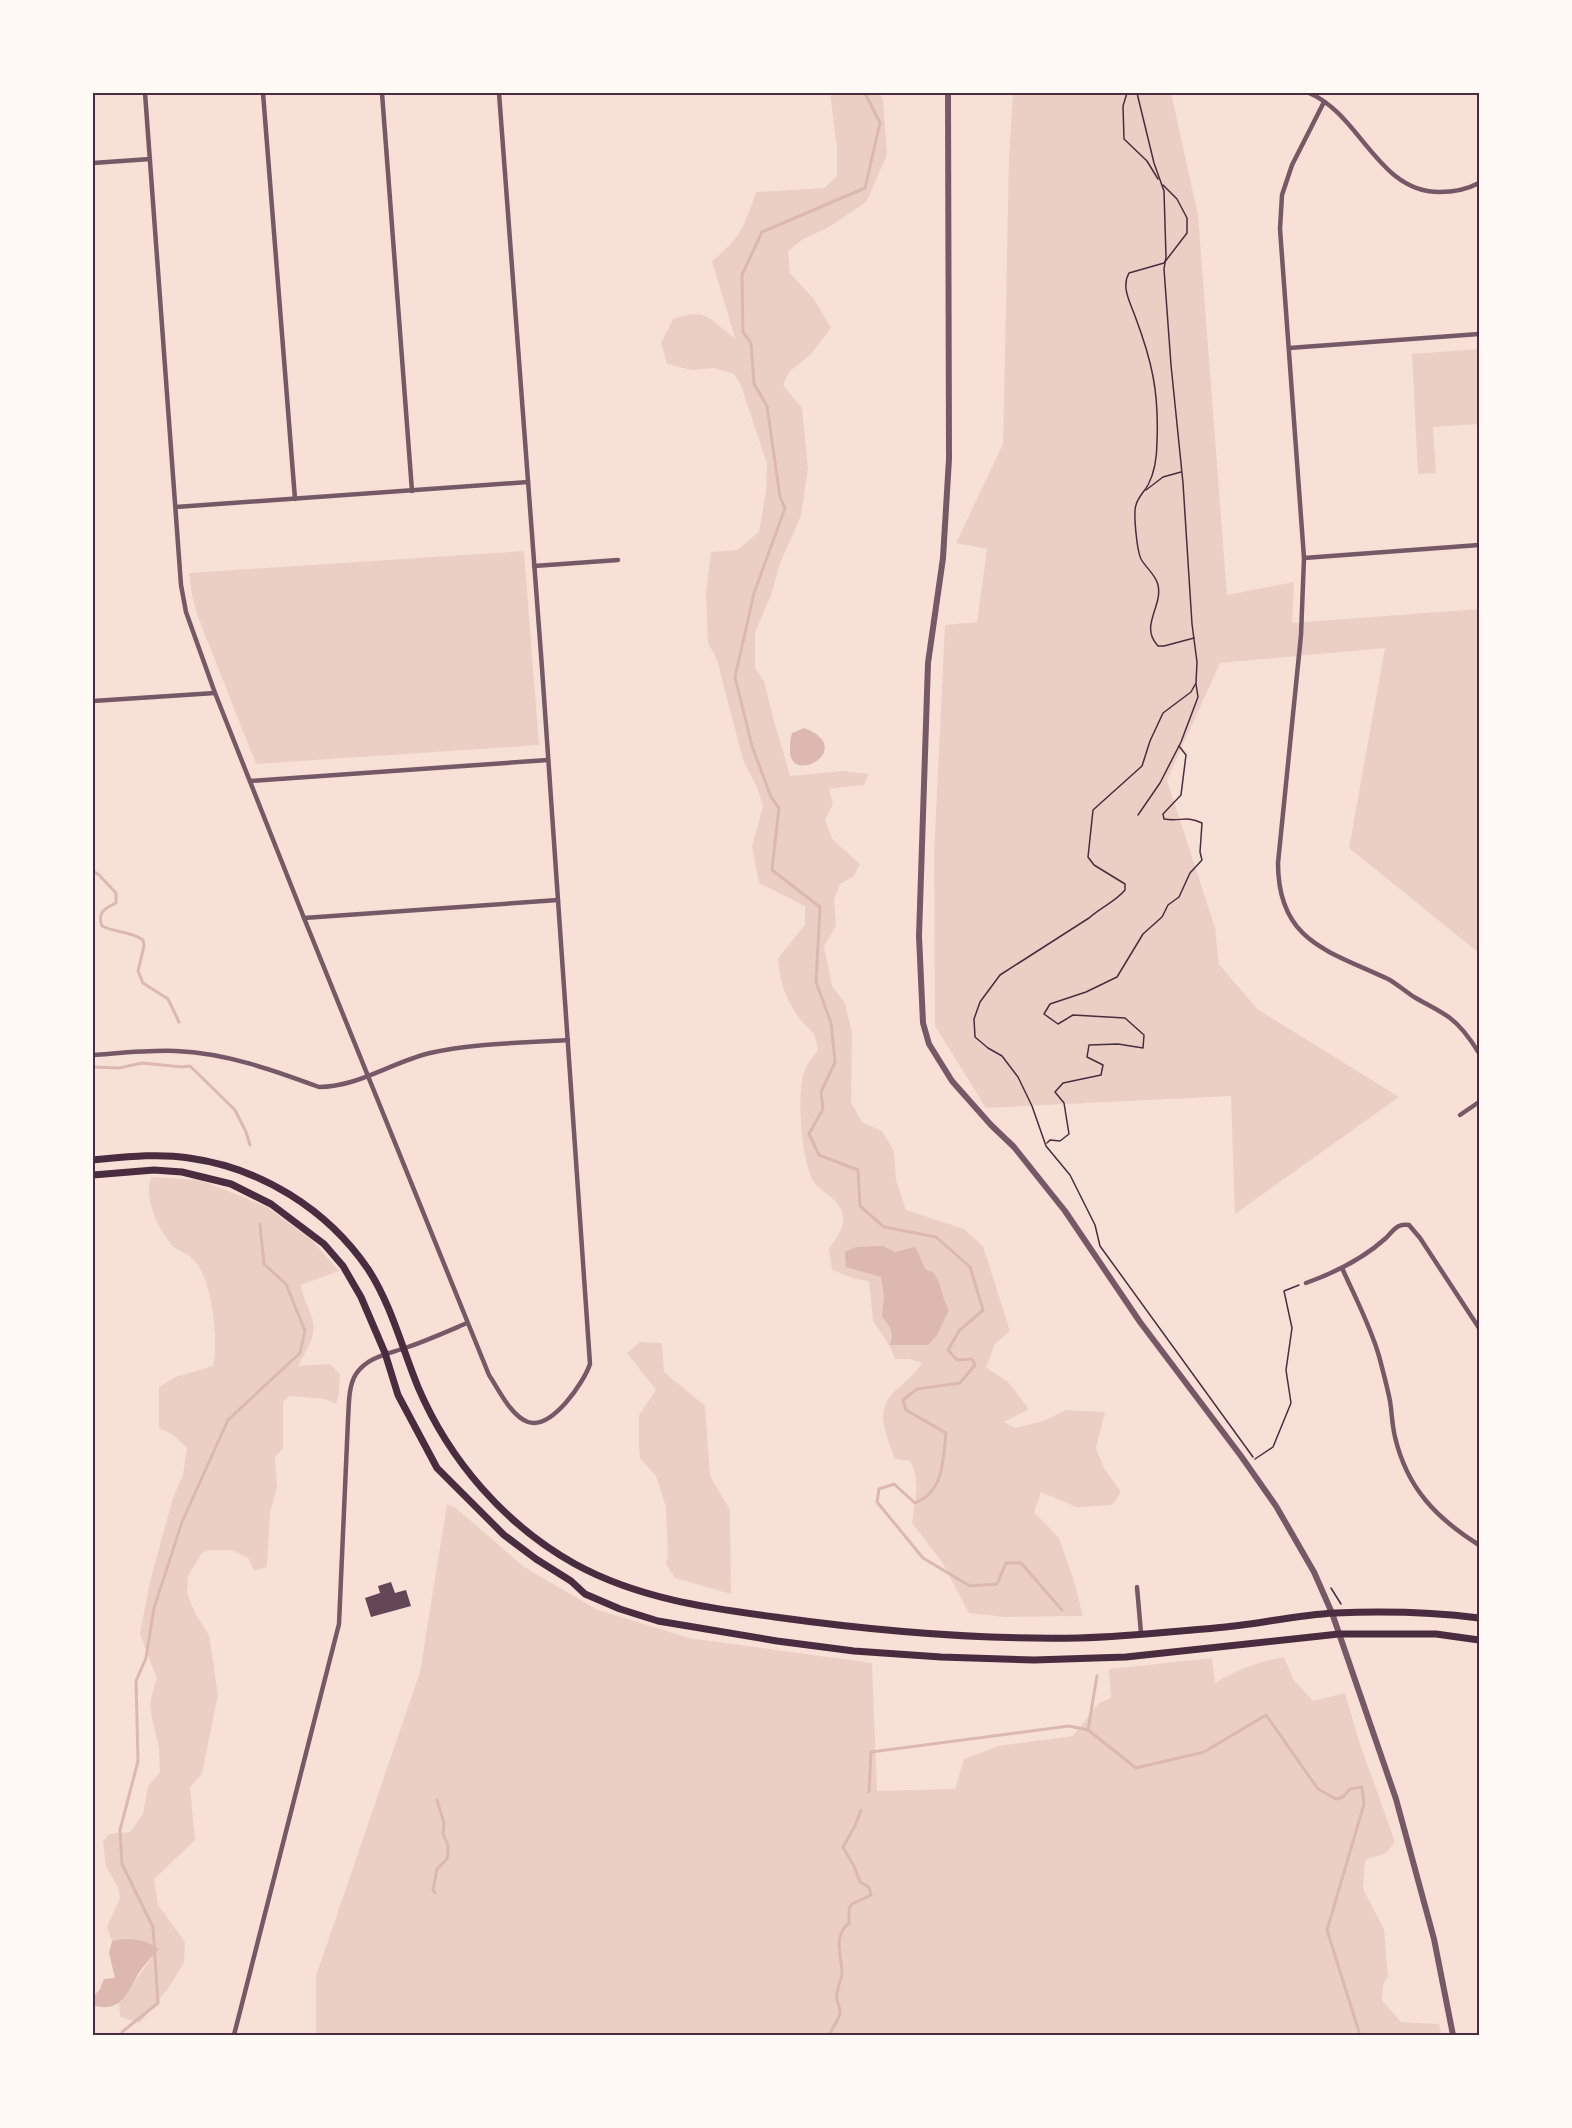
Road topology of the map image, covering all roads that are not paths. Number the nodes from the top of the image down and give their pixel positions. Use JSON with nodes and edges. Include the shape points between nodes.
{"nodes":[{"id":1,"x":145,"y":93,"type":"edge"},
{"id":2,"x":263,"y":93,"type":"edge"},
{"id":3,"x":382,"y":93,"type":"edge"},
{"id":4,"x":499,"y":93,"type":"edge"},
{"id":5,"x":948,"y":93,"type":"edge"},
{"id":6,"x":1309,"y":93,"type":"edge"},
{"id":7,"x":1324,"y":102,"type":"junction"},
{"id":8,"x":150,"y":159,"type":"junction"},
{"id":9,"x":93,"y":163,"type":"edge"},
{"id":10,"x":1479,"y":183,"type":"edge"},
{"id":11,"x":1479,"y":334,"type":"edge"},
{"id":12,"x":1289,"y":348,"type":"junction"},
{"id":13,"x":528,"y":482,"type":"junction"},
{"id":14,"x":412,"y":491,"type":"junction"},
{"id":15,"x":295,"y":499,"type":"junction"},
{"id":16,"x":176,"y":507,"type":"junction"},
{"id":17,"x":1479,"y":545,"type":"edge"},
{"id":18,"x":1304,"y":558,"type":"junction"},
{"id":19,"x":618,"y":560,"type":"dead end"},
{"id":20,"x":534,"y":566,"type":"junction"},
{"id":21,"x":215,"y":693,"type":"junction"},
{"id":22,"x":93,"y":701,"type":"edge"},
{"id":23,"x":548,"y":760,"type":"junction"},
{"id":24,"x":250,"y":781,"type":"junction"},
{"id":25,"x":558,"y":900,"type":"junction"},
{"id":26,"x":304,"y":918,"type":"junction"},
{"id":27,"x":568,"y":1040,"type":"junction"},
{"id":28,"x":1479,"y":1053,"type":"edge"},
{"id":29,"x":93,"y":1055,"type":"edge"},
{"id":30,"x":368,"y":1075,"type":"junction"},
{"id":31,"x":1479,"y":1102,"type":"edge"},
{"id":32,"x":1460,"y":1115,"type":"dead end"},
{"id":33,"x":93,"y":1160,"type":"edge"},
{"id":34,"x":93,"y":1175,"type":"edge"},
{"id":35,"x":1342,"y":1268,"type":"junction"},
{"id":36,"x":1306,"y":1282,"type":"road end"},
{"id":37,"x":467,"y":1323,"type":"junction"},
{"id":38,"x":1479,"y":1328,"type":"edge"},
{"id":39,"x":404,"y":1348,"type":"junction"},
{"id":40,"x":385,"y":1353,"type":"junction"},
{"id":41,"x":1479,"y":1545,"type":"edge"},
{"id":42,"x":1137,"y":1587,"type":"dead end"},
{"id":43,"x":1332,"y":1613,"type":"junction"},
{"id":44,"x":1479,"y":1618,"type":"edge"},
{"id":45,"x":1141,"y":1634,"type":"junction"},
{"id":46,"x":1340,"y":1634,"type":"junction"},
{"id":47,"x":1479,"y":1640,"type":"edge"},
{"id":48,"x":234,"y":2035,"type":"edge"},
{"id":49,"x":1453,"y":2035,"type":"edge"}],
"edges":[{"from":1,"to":8,"type":"street"},
{"from":2,"to":15,"type":"street"},
{"from":3,"to":14,"type":"street"},
{"from":4,"to":13,"type":"street"},
{"from":5,"to":43,"type":"street","via":[[949,459],[943,558],[928,663],[919,936],[923,1023],[929,1044],[952,1081],[1014,1147],[1065,1211],[1140,1323],[1276,1506],[1314,1572]]},
{"from":6,"to":7,"type":"street"},
{"from":7,"to":10,"type":"street","via":[[1341,115],[1397,178],[1419,190],[1452,192]]},
{"from":7,"to":12,"type":"street","via":[[1292,165],[1282,195],[1280,229]]},
{"from":8,"to":9,"type":"street"},
{"from":8,"to":16,"type":"street"},
{"from":11,"to":12,"type":"street"},
{"from":12,"to":18,"type":"street"},
{"from":13,"to":14,"type":"street"},
{"from":13,"to":20,"type":"street"},
{"from":14,"to":15,"type":"street"},
{"from":15,"to":16,"type":"street"},
{"from":16,"to":21,"type":"street","via":[[186,612]]},
{"from":17,"to":18,"type":"street"},
{"from":18,"to":28,"type":"street","via":[[1301,635],[1278,863],[1283,899],[1298,928],[1323,950],[1389,980],[1449,1018]]},
{"from":19,"to":20,"type":"street"},
{"from":20,"to":23,"type":"street"},
{"from":21,"to":22,"type":"street"},
{"from":21,"to":24,"type":"street"},
{"from":23,"to":24,"type":"street"},
{"from":23,"to":25,"type":"street"},
{"from":24,"to":26,"type":"street"},
{"from":25,"to":26,"type":"street"},
{"from":25,"to":27,"type":"street"},
{"from":26,"to":30,"type":"street"},
{"from":27,"to":30,"type":"street","via":[[458,1048],[410,1058]]},
{"from":27,"to":37,"type":"street","via":[[590,1364],[580,1385],[558,1411],[540,1422],[529,1422],[517,1414],[489,1375]]},
{"from":29,"to":30,"type":"street","via":[[152,1051],[209,1054],[240,1060],[320,1087],[348,1084]]},
{"from":30,"to":37,"type":"street"},
{"from":31,"to":32,"type":"street"},
{"from":33,"to":39,"type":"main road","via":[[150,1155],[188,1158],[251,1174],[292,1196],[334,1228],[369,1270]]},
{"from":34,"to":40,"type":"main road","via":[[182,1172],[231,1185],[271,1204],[324,1244],[343,1266]]},
{"from":35,"to":36,"type":"street"},
{"from":35,"to":38,"type":"street","via":[[1394,1228],[1409,1226]]},
{"from":35,"to":41,"type":"street","via":[[1379,1356],[1403,1462],[1434,1511]]},
{"from":37,"to":39,"type":"street"},
{"from":39,"to":40,"type":"street"},
{"from":39,"to":45,"type":"main road","via":[[438,1427],[458,1460],[487,1494],[544,1545],[613,1583],[689,1604],[900,1632],[1008,1638]]},
{"from":40,"to":46,"type":"main road","via":[[398,1395],[436,1468],[485,1519],[536,1559],[585,1594],[620,1609],[658,1620],[777,1641],[941,1657],[1126,1658]]},
{"from":40,"to":48,"type":"street","via":[[355,1375],[350,1395],[339,1624]]},
{"from":42,"to":45,"type":"street"},
{"from":43,"to":44,"type":"main road","via":[[1431,1613]]},
{"from":43,"to":45,"type":"main road"},
{"from":43,"to":46,"type":"street"},
{"from":46,"to":47,"type":"main road","via":[[1436,1634]]},
{"from":46,"to":49,"type":"street","via":[[1404,1830],[1434,1939]]}]}
